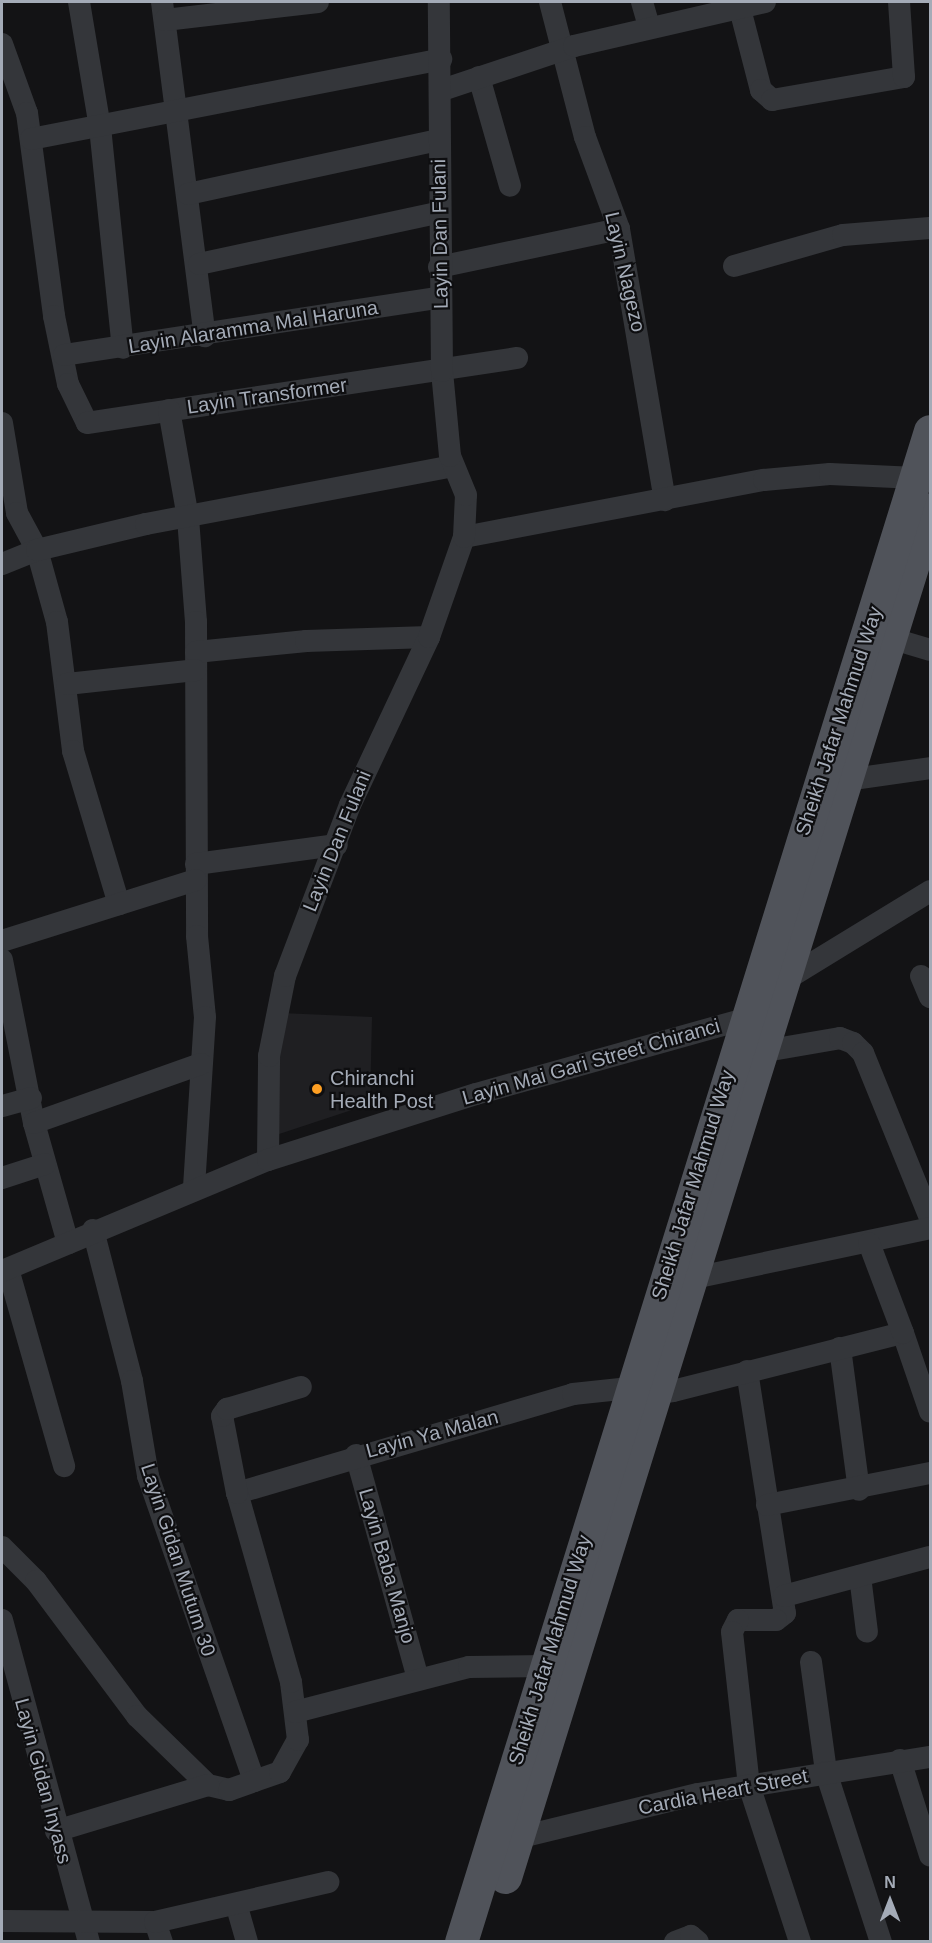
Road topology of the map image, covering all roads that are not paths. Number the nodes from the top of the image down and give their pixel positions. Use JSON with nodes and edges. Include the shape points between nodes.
{"nodes":[{"id":1,"x":79,"y":2,"type":"edge"},
{"id":2,"x":318,"y":2,"type":"edge"},
{"id":3,"x":439,"y":2,"type":"edge"},
{"id":4,"x":550,"y":2,"type":"edge"},
{"id":5,"x":642,"y":2,"type":"edge"},
{"id":6,"x":765,"y":2,"type":"edge"},
{"id":7,"x":899,"y":2,"type":"edge"},
{"id":8,"x":739,"y":5,"type":"junction"},
{"id":9,"x":163,"y":11,"type":"edge"},
{"id":10,"x":649,"y":26,"type":"junction"},
{"id":11,"x":2,"y":45,"type":"edge"},
{"id":12,"x":561,"y":50,"type":"junction"},
{"id":13,"x":441,"y":59,"type":"junction"},
{"id":14,"x":479,"y":77,"type":"junction"},
{"id":15,"x":10,"y":89,"type":"edge"},
{"id":16,"x":442,"y":90,"type":"junction"},
{"id":17,"x":171,"y":110,"type":"junction"},
{"id":18,"x":100,"y":127,"type":"junction"},
{"id":19,"x":31,"y":139,"type":"junction"},
{"id":20,"x":438,"y":140,"type":"junction"},
{"id":21,"x":510,"y":186,"type":"dead end"},
{"id":22,"x":188,"y":194,"type":"junction"},
{"id":23,"x":437,"y":213,"type":"junction"},
{"id":24,"x":930,"y":228,"type":"edge"},
{"id":25,"x":619,"y":229,"type":"junction"},
{"id":26,"x":198,"y":264,"type":"junction"},
{"id":27,"x":734,"y":266,"type":"dead end"},
{"id":28,"x":439,"y":267,"type":"junction"},
{"id":29,"x":441,"y":297,"type":"junction"},
{"id":30,"x":205,"y":336,"type":"junction"},
{"id":31,"x":123,"y":348,"type":"junction"},
{"id":32,"x":64,"y":355,"type":"junction"},
{"id":33,"x":517,"y":358,"type":"dead end"},
{"id":34,"x":442,"y":371,"type":"junction"},
{"id":35,"x":169,"y":410,"type":"junction"},
{"id":36,"x":2,"y":423,"type":"edge"},
{"id":37,"x":930,"y":430,"type":"edge"},
{"id":38,"x":453,"y":466,"type":"junction"},
{"id":39,"x":916,"y":478,"type":"junction"},
{"id":40,"x":665,"y":500,"type":"junction"},
{"id":41,"x":930,"y":509,"type":"edge"},
{"id":42,"x":188,"y":518,"type":"junction"},
{"id":43,"x":464,"y":537,"type":"junction"},
{"id":44,"x":37,"y":550,"type":"junction"},
{"id":45,"x":2,"y":564,"type":"edge"},
{"id":46,"x":429,"y":637,"type":"junction"},
{"id":47,"x":890,"y":638,"type":"junction"},
{"id":48,"x":930,"y":650,"type":"edge"},
{"id":49,"x":196,"y":661,"type":"junction"},
{"id":50,"x":67,"y":684,"type":"junction"},
{"id":51,"x":930,"y":768,"type":"edge"},
{"id":52,"x":846,"y":780,"type":"junction"},
{"id":53,"x":336,"y":845,"type":"junction"},
{"id":54,"x":196,"y":872,"type":"junction"},
{"id":55,"x":930,"y":891,"type":"edge"},
{"id":56,"x":119,"y":904,"type":"junction"},
{"id":57,"x":2,"y":942,"type":"edge"},
{"id":58,"x":921,"y":976,"type":"dead end"},
{"id":59,"x":780,"y":983,"type":"junction"},
{"id":60,"x":930,"y":997,"type":"edge"},
{"id":61,"x":744,"y":1019,"type":"junction"},
{"id":62,"x":759,"y":1052,"type":"junction"},
{"id":63,"x":201,"y":1064,"type":"junction"},
{"id":64,"x":31,"y":1098,"type":"junction"},
{"id":65,"x":2,"y":1106,"type":"edge"},
{"id":66,"x":34,"y":1123,"type":"junction"},
{"id":67,"x":268,"y":1160,"type":"junction"},
{"id":68,"x":45,"y":1164,"type":"junction"},
{"id":69,"x":2,"y":1178,"type":"edge"},
{"id":70,"x":194,"y":1188,"type":"junction"},
{"id":71,"x":930,"y":1218,"type":"edge"},
{"id":72,"x":930,"y":1228,"type":"edge"},
{"id":73,"x":93,"y":1230,"type":"junction"},
{"id":74,"x":68,"y":1243,"type":"junction"},
{"id":75,"x":869,"y":1243,"type":"junction"},
{"id":76,"x":5,"y":1270,"type":"edge"},
{"id":77,"x":689,"y":1279,"type":"junction"},
{"id":78,"x":903,"y":1333,"type":"junction"},
{"id":79,"x":840,"y":1348,"type":"junction"},
{"id":80,"x":747,"y":1371,"type":"junction"},
{"id":81,"x":301,"y":1387,"type":"dead end"},
{"id":82,"x":642,"y":1391,"type":"junction"},
{"id":83,"x":930,"y":1412,"type":"edge"},
{"id":84,"x":356,"y":1455,"type":"junction"},
{"id":85,"x":64,"y":1466,"type":"dead end"},
{"id":86,"x":930,"y":1473,"type":"edge"},
{"id":87,"x":859,"y":1490,"type":"junction"},
{"id":88,"x":237,"y":1493,"type":"junction"},
{"id":89,"x":767,"y":1505,"type":"junction"},
{"id":90,"x":2,"y":1547,"type":"edge"},
{"id":91,"x":930,"y":1557,"type":"edge"},
{"id":92,"x":860,"y":1576,"type":"junction"},
{"id":93,"x":784,"y":1596,"type":"junction"},
{"id":94,"x":867,"y":1632,"type":"dead end"},
{"id":95,"x":3,"y":1633,"type":"edge"},
{"id":96,"x":811,"y":1662,"type":"dead end"},
{"id":97,"x":546,"y":1666,"type":"junction"},
{"id":98,"x":418,"y":1678,"type":"junction"},
{"id":99,"x":295,"y":1712,"type":"junction"},
{"id":100,"x":930,"y":1757,"type":"edge"},
{"id":101,"x":900,"y":1760,"type":"junction"},
{"id":102,"x":826,"y":1772,"type":"junction"},
{"id":103,"x":254,"y":1781,"type":"junction"},
{"id":104,"x":208,"y":1785,"type":"junction"},
{"id":105,"x":748,"y":1785,"type":"junction"},
{"id":106,"x":56,"y":1831,"type":"junction"},
{"id":107,"x":517,"y":1838,"type":"junction"},
{"id":108,"x":930,"y":1855,"type":"edge"},
{"id":109,"x":328,"y":1882,"type":"dead end"},
{"id":110,"x":237,"y":1907,"type":"junction"},
{"id":111,"x":2,"y":1921,"type":"edge"},
{"id":112,"x":85,"y":1931,"type":"edge"},
{"id":113,"x":158,"y":1932,"type":"edge"},
{"id":114,"x":247,"y":1941,"type":"edge"},
{"id":115,"x":461,"y":1941,"type":"edge"},
{"id":116,"x":485,"y":1941,"type":"edge"},
{"id":117,"x":675,"y":1941,"type":"edge"},
{"id":118,"x":698,"y":1941,"type":"edge"},
{"id":119,"x":800,"y":1941,"type":"edge"},
{"id":120,"x":881,"y":1941,"type":"edge"}],
"edges":[{"from":1,"to":18,"type":"street"},
{"from":2,"to":9,"type":"street"},
{"from":3,"to":13,"type":"street","name":"Layin Dan Fulani"},
{"from":4,"to":12,"type":"street","name":"Layin Nagezo"},
{"from":5,"to":10,"type":"street"},
{"from":6,"to":8,"type":"street"},
{"from":7,"to":8,"type":"street","via":[[904,77],[772,100],[763,98]]},
{"from":8,"to":10,"type":"street"},
{"from":9,"to":17,"type":"street"},
{"from":10,"to":12,"type":"street"},
{"from":11,"to":15,"type":"street"},
{"from":12,"to":14,"type":"street"},
{"from":12,"to":25,"type":"street","name":"Layin Nagezo"},
{"from":13,"to":16,"type":"street","name":"Layin Dan Fulani"},
{"from":13,"to":17,"type":"street"},
{"from":14,"to":16,"type":"street"},
{"from":14,"to":21,"type":"street"},
{"from":15,"to":19,"type":"street"},
{"from":16,"to":20,"type":"street","name":"Layin Dan Fulani"},
{"from":17,"to":18,"type":"street"},
{"from":17,"to":22,"type":"street"},
{"from":18,"to":19,"type":"street"},
{"from":18,"to":31,"type":"street"},
{"from":19,"to":32,"type":"street"},
{"from":20,"to":22,"type":"street"},
{"from":20,"to":23,"type":"street","name":"Layin Dan Fulani"},
{"from":22,"to":26,"type":"street"},
{"from":23,"to":26,"type":"street"},
{"from":23,"to":28,"type":"street","name":"Layin Dan Fulani"},
{"from":24,"to":27,"type":"street","via":[[843,235]]},
{"from":25,"to":28,"type":"street"},
{"from":25,"to":40,"type":"street","name":"Layin Nagezo"},
{"from":26,"to":30,"type":"street"},
{"from":28,"to":29,"type":"street","name":"Layin Dan Fulani"},
{"from":29,"to":30,"type":"street","name":"Layin Alaramma Mal Haruna"},
{"from":29,"to":34,"type":"street","name":"Layin Dan Fulani"},
{"from":30,"to":31,"type":"street","name":"Layin Alaramma Mal Haruna"},
{"from":31,"to":32,"type":"street","name":"Layin Alaramma Mal Haruna"},
{"from":32,"to":35,"type":"street","name":"Layin Transformer","via":[[68,384],[84,420],[93,423]]},
{"from":33,"to":34,"type":"street","name":"Layin Transformer"},
{"from":34,"to":35,"type":"street","name":"Layin Transformer"},
{"from":34,"to":38,"type":"street","name":"Layin Dan Fulani"},
{"from":35,"to":42,"type":"street"},
{"from":36,"to":44,"type":"street","via":[[17,513]]},
{"from":37,"to":39,"type":"main road","name":"Sheikh Jafar Mahmud Way"},
{"from":38,"to":42,"type":"street"},
{"from":38,"to":43,"type":"street","name":"Layin Dan Fulani","via":[[466,495]]},
{"from":39,"to":40,"type":"street","via":[[810,476]]},
{"from":39,"to":61,"type":"main road","name":"Sheikh Jafar Mahmud Way"},
{"from":40,"to":43,"type":"street"},
{"from":41,"to":47,"type":"main road","name":"Sheikh Jafar Mahmud Way"},
{"from":42,"to":44,"type":"street"},
{"from":42,"to":49,"type":"street"},
{"from":43,"to":46,"type":"street","name":"Layin Dan Fulani"},
{"from":44,"to":45,"type":"street"},
{"from":44,"to":50,"type":"street","via":[[57,622]]},
{"from":46,"to":49,"type":"street"},
{"from":46,"to":53,"type":"street","name":"Layin Dan Fulani"},
{"from":47,"to":48,"type":"street"},
{"from":47,"to":52,"type":"main road","name":"Sheikh Jafar Mahmud Way"},
{"from":49,"to":50,"type":"street"},
{"from":49,"to":54,"type":"street"},
{"from":50,"to":56,"type":"street","via":[[73,751]]},
{"from":51,"to":52,"type":"street"},
{"from":52,"to":59,"type":"main road","name":"Sheikh Jafar Mahmud Way"},
{"from":53,"to":54,"type":"street"},
{"from":53,"to":67,"type":"street","name":"Layin Dan Fulani","via":[[279,998],[269,1056]]},
{"from":54,"to":56,"type":"street"},
{"from":54,"to":63,"type":"street","via":[[205,1017]]},
{"from":55,"to":59,"type":"street"},
{"from":56,"to":57,"type":"street"},
{"from":57,"to":64,"type":"street"},
{"from":58,"to":60,"type":"street"},
{"from":59,"to":62,"type":"main road","name":"Sheikh Jafar Mahmud Way"},
{"from":61,"to":67,"type":"street","name":"Layin Mai Gari Street Chiranci","via":[[476,1094]]},
{"from":61,"to":82,"type":"main road","name":"Sheikh Jafar Mahmud Way"},
{"from":62,"to":71,"type":"street","via":[[840,1038],[853,1043],[863,1053]]},
{"from":62,"to":77,"type":"main road","name":"Sheikh Jafar Mahmud Way"},
{"from":63,"to":66,"type":"street"},
{"from":63,"to":70,"type":"street"},
{"from":64,"to":65,"type":"street"},
{"from":64,"to":66,"type":"street"},
{"from":66,"to":68,"type":"street"},
{"from":67,"to":70,"type":"street","name":"Layin Mai Gari Street Chiranci"},
{"from":68,"to":69,"type":"street"},
{"from":68,"to":74,"type":"street"},
{"from":70,"to":73,"type":"street","name":"Layin Mai Gari Street Chiranci"},
{"from":72,"to":75,"type":"street"},
{"from":73,"to":74,"type":"street","name":"Layin Mai Gari Street Chiranci"},
{"from":73,"to":103,"type":"street","name":"Layin Gidan Mutum 30","via":[[132,1381],[148,1476]]},
{"from":74,"to":76,"type":"street","name":"Layin Mai Gari Street Chiranci"},
{"from":75,"to":77,"type":"street"},
{"from":75,"to":78,"type":"street"},
{"from":76,"to":85,"type":"street"},
{"from":77,"to":82,"type":"main road","name":"Sheikh Jafar Mahmud Way"},
{"from":78,"to":79,"type":"street","name":"Layin Ya Malan"},
{"from":78,"to":83,"type":"street"},
{"from":79,"to":80,"type":"street","name":"Layin Ya Malan"},
{"from":79,"to":87,"type":"street"},
{"from":80,"to":82,"type":"street","name":"Layin Ya Malan"},
{"from":80,"to":89,"type":"street"},
{"from":81,"to":88,"type":"street","via":[[227,1409],[222,1416]]},
{"from":82,"to":84,"type":"street","name":"Layin Ya Malan","via":[[573,1394]]},
{"from":82,"to":97,"type":"main road","name":"Sheikh Jafar Mahmud Way"},
{"from":82,"to":107,"type":"main road","name":"Sheikh Jafar Mahmud Way"},
{"from":84,"to":88,"type":"street","name":"Layin Ya Malan"},
{"from":84,"to":98,"type":"street","name":"Layin Baba Manjo"},
{"from":86,"to":87,"type":"street"},
{"from":87,"to":89,"type":"street"},
{"from":88,"to":99,"type":"street"},
{"from":89,"to":93,"type":"street"},
{"from":90,"to":104,"type":"street","via":[[36,1581],[137,1716]]},
{"from":91,"to":92,"type":"street"},
{"from":92,"to":93,"type":"street"},
{"from":92,"to":94,"type":"street"},
{"from":93,"to":105,"type":"street","via":[[781,1618],[733,1624]]},
{"from":95,"to":106,"type":"street","name":"Layin Gidan Inyass"},
{"from":96,"to":102,"type":"street"},
{"from":97,"to":98,"type":"street","via":[[470,1667]]},
{"from":97,"to":115,"type":"main road","name":"Sheikh Jafar Mahmud Way"},
{"from":98,"to":99,"type":"street"},
{"from":99,"to":103,"type":"street","via":[[293,1755],[280,1772]]},
{"from":100,"to":101,"type":"street","name":"Cardia Heart Street"},
{"from":101,"to":102,"type":"street","name":"Cardia Heart Street"},
{"from":101,"to":108,"type":"street"},
{"from":102,"to":105,"type":"street","name":"Cardia Heart Street"},
{"from":102,"to":120,"type":"street"},
{"from":103,"to":104,"type":"street","via":[[229,1790]]},
{"from":104,"to":106,"type":"street"},
{"from":105,"to":107,"type":"street","name":"Cardia Heart Street"},
{"from":105,"to":119,"type":"street"},
{"from":106,"to":112,"type":"street","name":"Layin Gidan Inyass"},
{"from":107,"to":116,"type":"main road","name":"Sheikh Jafar Mahmud Way"},
{"from":109,"to":110,"type":"street"},
{"from":110,"to":113,"type":"street"},
{"from":110,"to":114,"type":"street"},
{"from":111,"to":112,"type":"street"},
{"from":112,"to":113,"type":"street"},
{"from":117,"to":118,"type":"street","via":[[691,1936]]}]}
